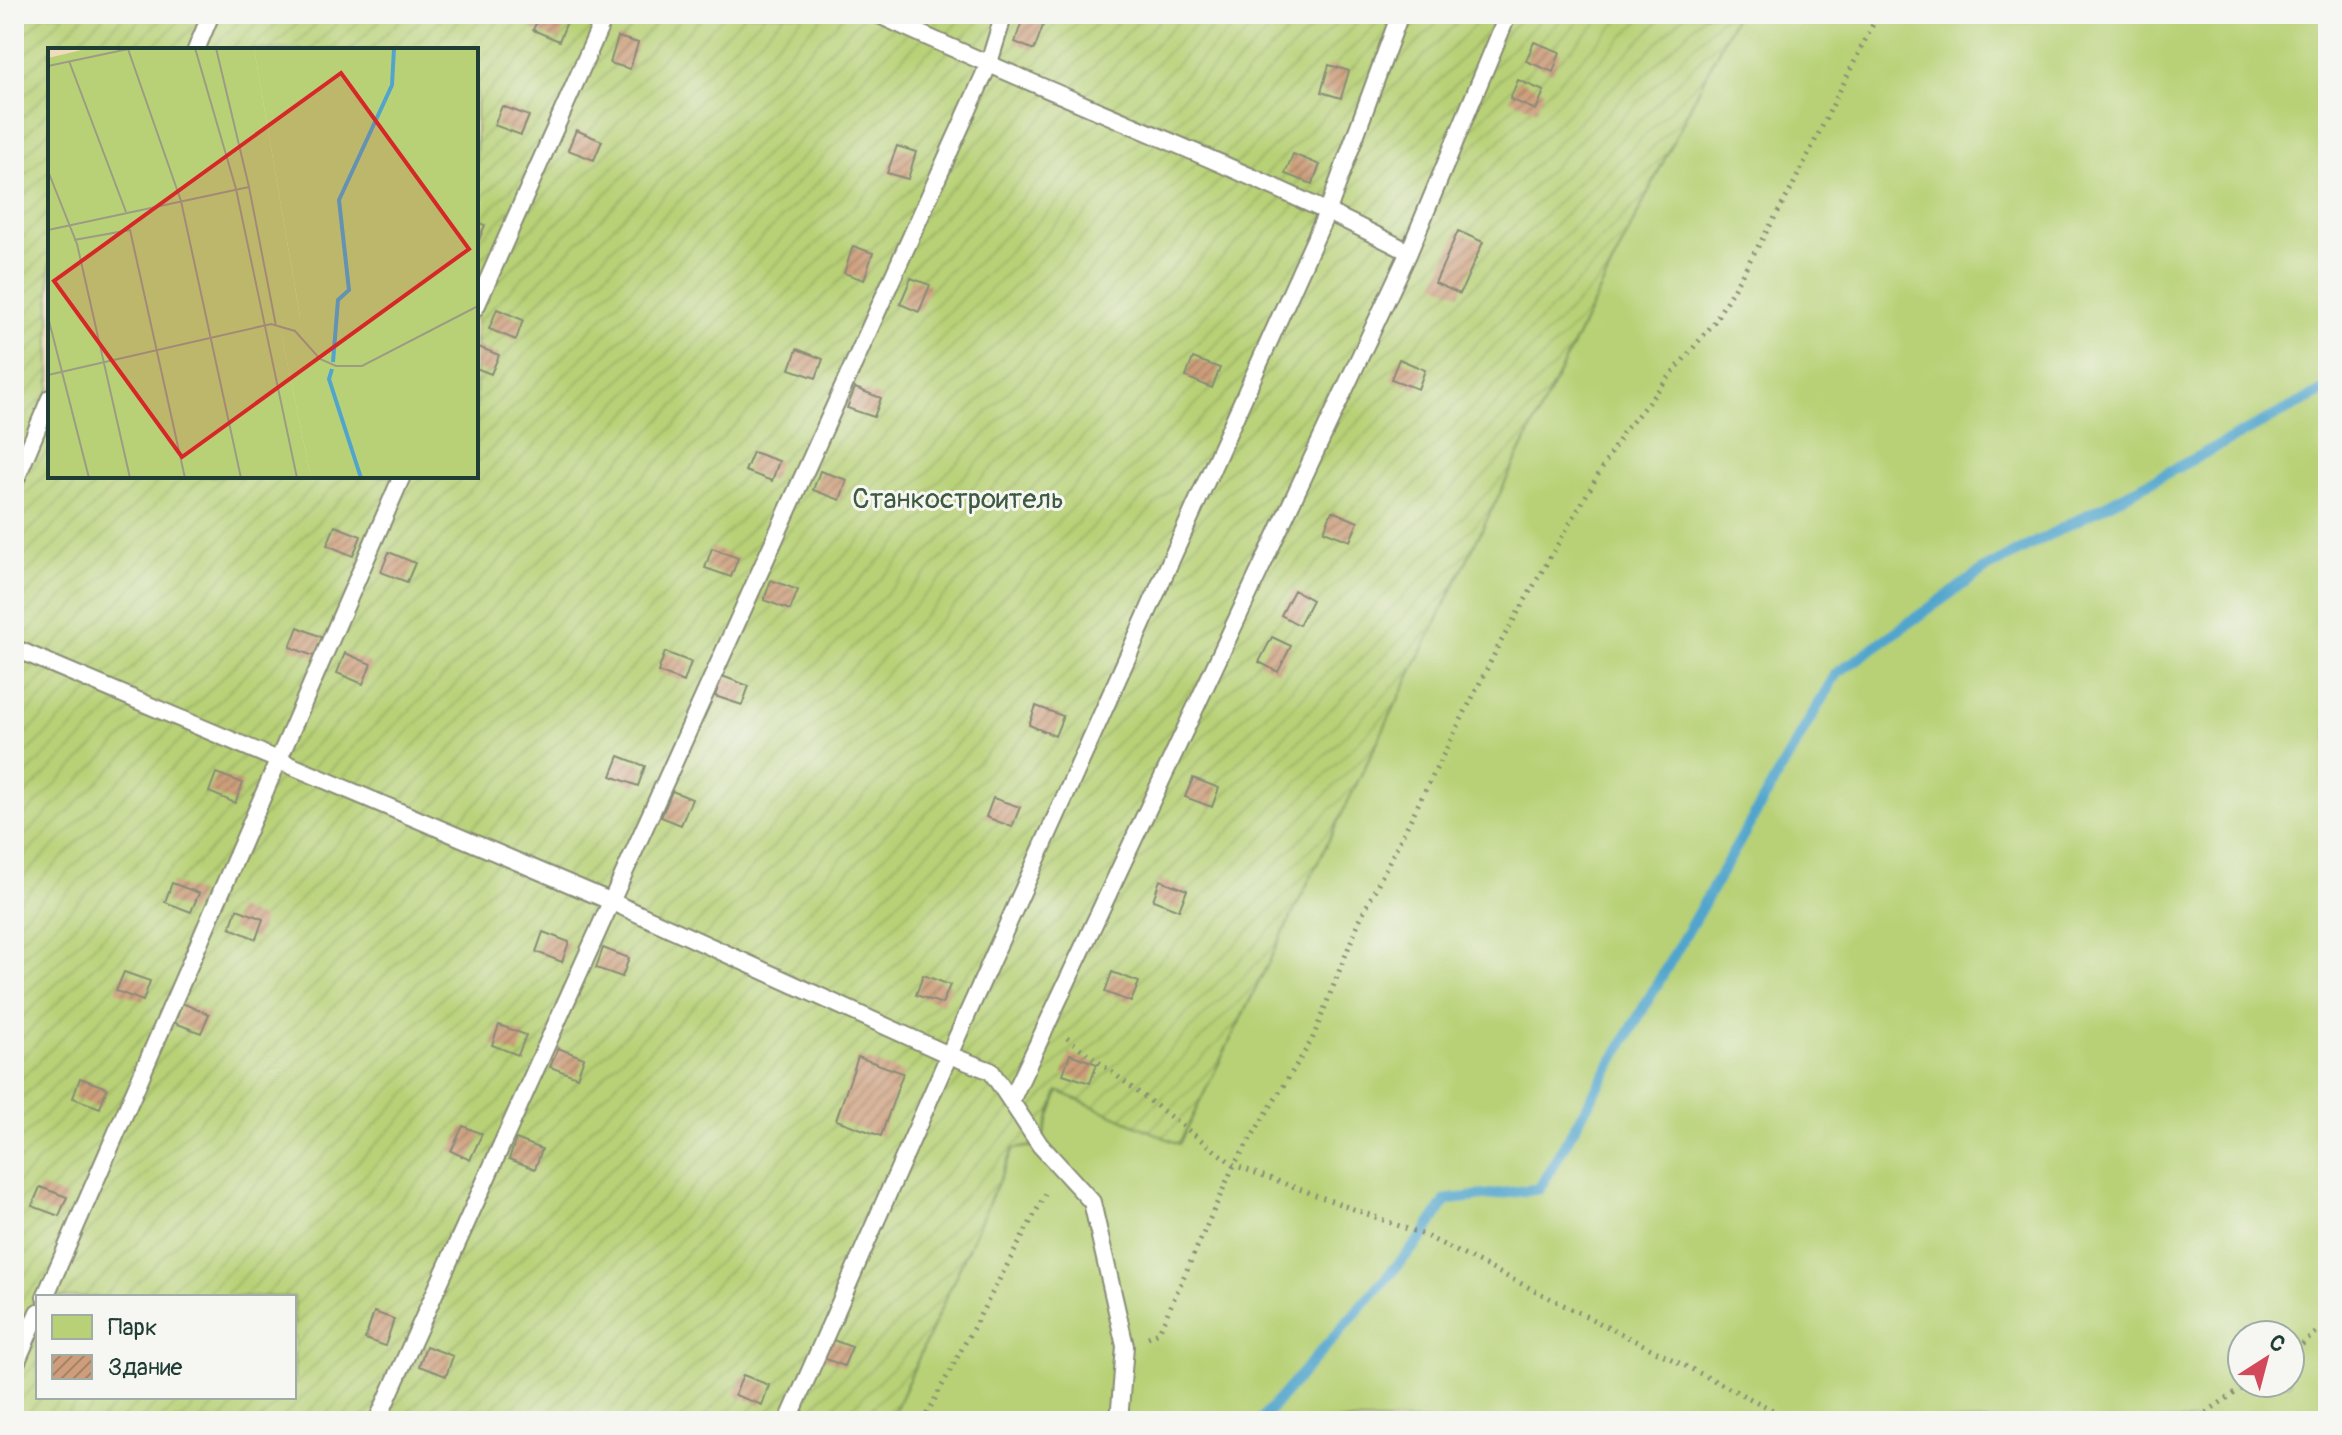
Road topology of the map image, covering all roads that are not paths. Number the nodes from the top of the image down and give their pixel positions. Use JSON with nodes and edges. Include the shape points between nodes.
{"nodes":[{"id":1,"x":211,"y":14,"type":"edge"},
{"id":2,"x":590,"y":14,"type":"edge"},
{"id":3,"x":877,"y":14,"type":"edge"},
{"id":4,"x":1004,"y":14,"type":"edge"},
{"id":5,"x":1400,"y":14,"type":"edge"},
{"id":6,"x":1508,"y":14,"type":"edge"},
{"id":7,"x":197,"y":48,"type":"edge"},
{"id":8,"x":988,"y":66,"type":"junction"},
{"id":9,"x":1328,"y":210,"type":"junction"},
{"id":10,"x":1409,"y":252,"type":"junction"},
{"id":11,"x":478,"y":302,"type":"edge"},
{"id":12,"x":48,"y":403,"type":"edge"},
{"id":13,"x":401,"y":478,"type":"edge"},
{"id":14,"x":14,"y":484,"type":"edge"},
{"id":15,"x":14,"y":648,"type":"edge"},
{"id":16,"x":276,"y":761,"type":"junction"},
{"id":17,"x":610,"y":901,"type":"junction"},
{"id":18,"x":949,"y":1055,"type":"junction"},
{"id":19,"x":1011,"y":1101,"type":"junction"},
{"id":20,"x":46,"y":1295,"type":"edge"},
{"id":21,"x":36,"y":1317,"type":"edge"},
{"id":22,"x":14,"y":1368,"type":"edge"},
{"id":23,"x":377,"y":1421,"type":"edge"},
{"id":24,"x":788,"y":1421,"type":"edge"},
{"id":25,"x":1119,"y":1421,"type":"edge"}],
"edges":[{"from":1,"to":7,"type":"lane"},
{"from":2,"to":11,"type":"lane","via":[[603,20]]},
{"from":3,"to":8,"type":"lane"},
{"from":4,"to":8,"type":"lane"},
{"from":5,"to":9,"type":"lane"},
{"from":6,"to":10,"type":"lane"},
{"from":8,"to":9,"type":"lane"},
{"from":8,"to":17,"type":"lane"},
{"from":9,"to":10,"type":"lane"},
{"from":9,"to":18,"type":"lane"},
{"from":10,"to":19,"type":"lane"},
{"from":12,"to":14,"type":"lane"},
{"from":13,"to":16,"type":"lane"},
{"from":15,"to":16,"type":"lane"},
{"from":16,"to":17,"type":"lane"},
{"from":16,"to":20,"type":"lane"},
{"from":17,"to":18,"type":"lane"},
{"from":17,"to":23,"type":"lane"},
{"from":18,"to":19,"type":"lane","via":[[991,1071]]},
{"from":18,"to":24,"type":"lane"},
{"from":19,"to":25,"type":"lane","via":[[1060,1169],[1092,1202],[1125,1346]]},
{"from":21,"to":22,"type":"lane"}]}
